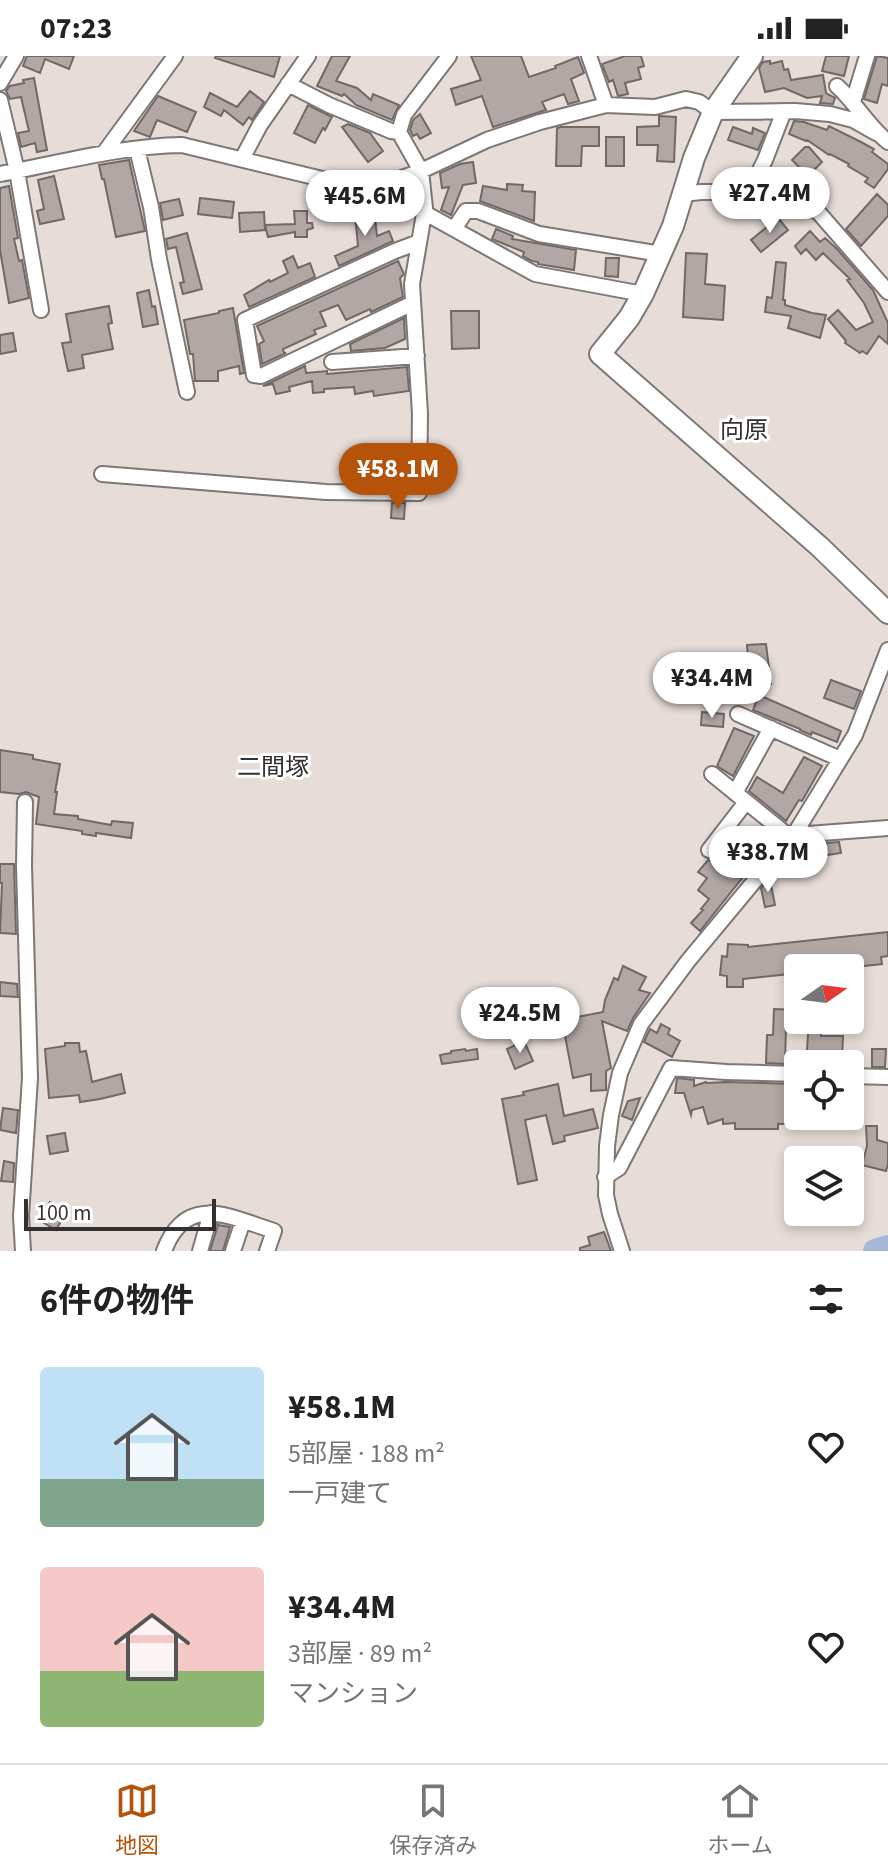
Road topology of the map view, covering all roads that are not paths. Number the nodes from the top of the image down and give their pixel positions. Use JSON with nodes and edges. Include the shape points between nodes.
{"nodes":[{"id":1,"x":16,"y":56,"type":"edge"},
{"id":2,"x":175,"y":56,"type":"edge"},
{"id":3,"x":308,"y":56,"type":"edge"},
{"id":4,"x":449,"y":56,"type":"edge"},
{"id":5,"x":589,"y":56,"type":"edge"},
{"id":6,"x":752,"y":56,"type":"edge"},
{"id":7,"x":867,"y":56,"type":"edge"},
{"id":8,"x":0,"y":83,"type":"edge"},
{"id":9,"x":288,"y":84,"type":"junction"},
{"id":10,"x":837,"y":86,"type":"dead end"},
{"id":11,"x":0,"y":100,"type":"edge"},
{"id":12,"x":853,"y":102,"type":"junction"},
{"id":13,"x":606,"y":105,"type":"junction"},
{"id":14,"x":784,"y":111,"type":"junction"},
{"id":15,"x":713,"y":112,"type":"junction"},
{"id":16,"x":399,"y":132,"type":"junction"},
{"id":17,"x":882,"y":138,"type":"edge"},
{"id":18,"x":137,"y":149,"type":"junction"},
{"id":19,"x":104,"y":153,"type":"junction"},
{"id":20,"x":242,"y":159,"type":"junction"},
{"id":21,"x":17,"y":171,"type":"junction"},
{"id":22,"x":421,"y":171,"type":"junction"},
{"id":23,"x":0,"y":174,"type":"edge"},
{"id":24,"x":756,"y":180,"type":"junction"},
{"id":25,"x":683,"y":194,"type":"junction"},
{"id":26,"x":425,"y":213,"type":"junction"},
{"id":27,"x":454,"y":229,"type":"junction"},
{"id":28,"x":419,"y":242,"type":"junction"},
{"id":29,"x":661,"y":254,"type":"junction"},
{"id":30,"x":888,"y":292,"type":"edge"},
{"id":31,"x":643,"y":294,"type":"junction"},
{"id":32,"x":413,"y":303,"type":"junction"},
{"id":33,"x":41,"y":310,"type":"dead end"},
{"id":34,"x":417,"y":356,"type":"junction"},
{"id":35,"x":332,"y":362,"type":"dead end"},
{"id":36,"x":187,"y":392,"type":"dead end"},
{"id":37,"x":102,"y":474,"type":"dead end"},
{"id":38,"x":888,"y":613,"type":"edge"},
{"id":39,"x":888,"y":650,"type":"edge"},
{"id":40,"x":738,"y":714,"type":"dead end"},
{"id":41,"x":771,"y":728,"type":"junction"},
{"id":42,"x":840,"y":759,"type":"junction"},
{"id":43,"x":712,"y":774,"type":"dead end"},
{"id":44,"x":741,"y":797,"type":"junction"},
{"id":45,"x":25,"y":802,"type":"dead end"},
{"id":46,"x":888,"y":828,"type":"edge"},
{"id":47,"x":794,"y":834,"type":"junction"},
{"id":48,"x":709,"y":850,"type":"dead end"},
{"id":49,"x":784,"y":1074,"type":"edge"},
{"id":50,"x":864,"y":1076,"type":"edge"},
{"id":51,"x":888,"y":1077,"type":"edge"},
{"id":52,"x":605,"y":1177,"type":"junction"},
{"id":53,"x":211,"y":1213,"type":"junction"},
{"id":54,"x":243,"y":1221,"type":"junction"},
{"id":55,"x":23,"y":1251,"type":"edge"},
{"id":56,"x":164,"y":1251,"type":"edge"},
{"id":57,"x":200,"y":1251,"type":"edge"},
{"id":58,"x":233,"y":1251,"type":"edge"},
{"id":59,"x":267,"y":1251,"type":"edge"},
{"id":60,"x":622,"y":1251,"type":"edge"}],
"edges":[{"from":1,"to":8,"type":"street"},
{"from":2,"to":19,"type":"street"},
{"from":3,"to":9,"type":"street"},
{"from":4,"to":16,"type":"street","via":[[404,115]]},
{"from":5,"to":13,"type":"street"},
{"from":6,"to":15,"type":"street"},
{"from":7,"to":12,"type":"street"},
{"from":9,"to":16,"type":"street"},
{"from":9,"to":20,"type":"street"},
{"from":10,"to":12,"type":"street"},
{"from":11,"to":21,"type":"street"},
{"from":12,"to":17,"type":"street"},
{"from":13,"to":15,"type":"street","via":[[655,107],[686,99]]},
{"from":13,"to":22,"type":"street","via":[[487,140]]},
{"from":14,"to":15,"type":"street"},
{"from":14,"to":17,"type":"street","via":[[853,120]]},
{"from":14,"to":24,"type":"street"},
{"from":15,"to":25,"type":"street"},
{"from":16,"to":22,"type":"street"},
{"from":18,"to":19,"type":"street"},
{"from":18,"to":20,"type":"street","via":[[182,145]]},
{"from":18,"to":36,"type":"street"},
{"from":19,"to":21,"type":"street"},
{"from":20,"to":22,"type":"street","via":[[347,185],[377,187]]},
{"from":21,"to":23,"type":"street"},
{"from":21,"to":33,"type":"street"},
{"from":22,"to":26,"type":"street"},
{"from":24,"to":25,"type":"street","via":[[749,192]]},
{"from":24,"to":30,"type":"street","via":[[819,213]]},
{"from":25,"to":29,"type":"street"},
{"from":26,"to":27,"type":"street"},
{"from":26,"to":28,"type":"street"},
{"from":27,"to":29,"type":"street","via":[[466,211],[478,211],[539,234]]},
{"from":27,"to":31,"type":"street","via":[[535,274]]},
{"from":28,"to":32,"type":"street"},
{"from":28,"to":32,"type":"street","via":[[245,320],[254,375]]},
{"from":29,"to":31,"type":"street"},
{"from":31,"to":38,"type":"street","via":[[600,354]]},
{"from":32,"to":34,"type":"street"},
{"from":34,"to":35,"type":"street"},
{"from":34,"to":37,"type":"street","via":[[419,493],[326,492]]},
{"from":39,"to":42,"type":"street","via":[[855,735]]},
{"from":40,"to":41,"type":"street"},
{"from":41,"to":42,"type":"street"},
{"from":41,"to":44,"type":"street"},
{"from":42,"to":47,"type":"street"},
{"from":43,"to":44,"type":"street"},
{"from":44,"to":47,"type":"street"},
{"from":44,"to":48,"type":"street"},
{"from":45,"to":55,"type":"street","via":[[30,1078]]},
{"from":46,"to":47,"type":"street"},
{"from":47,"to":52,"type":"street","via":[[641,1024],[620,1073]]},
{"from":49,"to":52,"type":"street","via":[[671,1068],[619,1168]]},
{"from":50,"to":51,"type":"street"},
{"from":52,"to":60,"type":"street"},
{"from":53,"to":54,"type":"street"},
{"from":53,"to":56,"type":"street","via":[[189,1217],[169,1237]]},
{"from":53,"to":57,"type":"street"},
{"from":54,"to":58,"type":"street"},
{"from":54,"to":59,"type":"street","via":[[274,1231]]}]}
